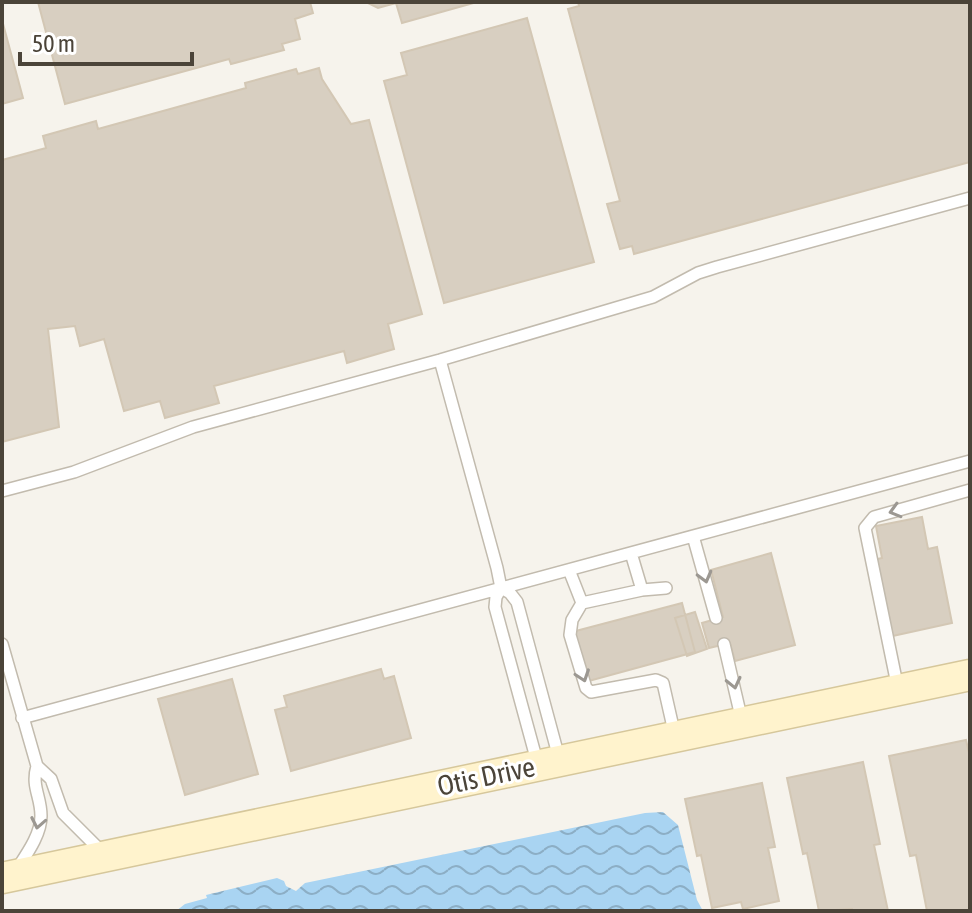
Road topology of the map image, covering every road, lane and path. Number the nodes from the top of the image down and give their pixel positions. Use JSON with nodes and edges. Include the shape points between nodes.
{"nodes":[{"id":1,"x":970,"y":198,"type":"edge"},
{"id":2,"x":440,"y":360,"type":"junction"},
{"id":3,"x":970,"y":461,"type":"edge"},
{"id":4,"x":970,"y":490,"type":"edge"},
{"id":5,"x":2,"y":491,"type":"edge"},
{"id":6,"x":693,"y":536,"type":"junction"},
{"id":7,"x":631,"y":553,"type":"junction"},
{"id":8,"x":569,"y":570,"type":"junction"},
{"id":9,"x":501,"y":588,"type":"junction"},
{"id":10,"x":666,"y":588,"type":"dead end"},
{"id":11,"x":642,"y":590,"type":"junction"},
{"id":12,"x":582,"y":603,"type":"junction"},
{"id":13,"x":716,"y":618,"type":"dead end"},
{"id":14,"x":2,"y":644,"type":"edge"},
{"id":15,"x":724,"y":644,"type":"dead end"},
{"id":16,"x":970,"y":675,"type":"edge"},
{"id":17,"x":898,"y":690,"type":"junction"},
{"id":18,"x":22,"y":718,"type":"junction"},
{"id":19,"x":742,"y":723,"type":"junction"},
{"id":20,"x":675,"y":737,"type":"junction"},
{"id":21,"x":549,"y":763,"type":"junction"},
{"id":22,"x":37,"y":766,"type":"junction"},
{"id":23,"x":107,"y":856,"type":"junction"},
{"id":24,"x":7,"y":876,"type":"edge"}],
"edges":[{"from":1,"to":2,"type":"lane","via":[[717,267],[653,297]]},
{"from":2,"to":5,"type":"lane","via":[[193,427],[74,472]]},
{"from":2,"to":9,"type":"lane"},
{"from":3,"to":6,"type":"lane"},
{"from":4,"to":17,"type":"lane","one_way":true,"via":[[874,517],[865,528]]},
{"from":6,"to":7,"type":"lane"},
{"from":6,"to":13,"type":"lane","one_way":true},
{"from":7,"to":8,"type":"lane"},
{"from":7,"to":11,"type":"lane"},
{"from":8,"to":9,"type":"lane"},
{"from":8,"to":12,"type":"lane"},
{"from":9,"to":18,"type":"lane"},
{"from":9,"to":21,"type":"lane","via":[[495,607]]},
{"from":9,"to":21,"type":"lane","via":[[517,602]]},
{"from":10,"to":11,"type":"lane"},
{"from":11,"to":12,"type":"lane"},
{"from":12,"to":20,"type":"lane","one_way":true,"via":[[570,635],[586,688],[591,692],[663,683]]},
{"from":14,"to":18,"type":"lane"},
{"from":15,"to":19,"type":"lane","one_way":true},
{"from":16,"to":17,"type":"main road","name":"Otis Drive"},
{"from":17,"to":19,"type":"main road","name":"Otis Drive"},
{"from":18,"to":22,"type":"lane"},
{"from":19,"to":20,"type":"main road","name":"Otis Drive"},
{"from":20,"to":21,"type":"main road","name":"Otis Drive"},
{"from":21,"to":23,"type":"main road","name":"Otis Drive"},
{"from":22,"to":23,"type":"lane","via":[[51,779],[63,813]]},
{"from":22,"to":24,"type":"lane","one_way":true,"via":[[33,781],[41,819],[27,854]]},
{"from":23,"to":24,"type":"main road","name":"Otis Drive"}]}
